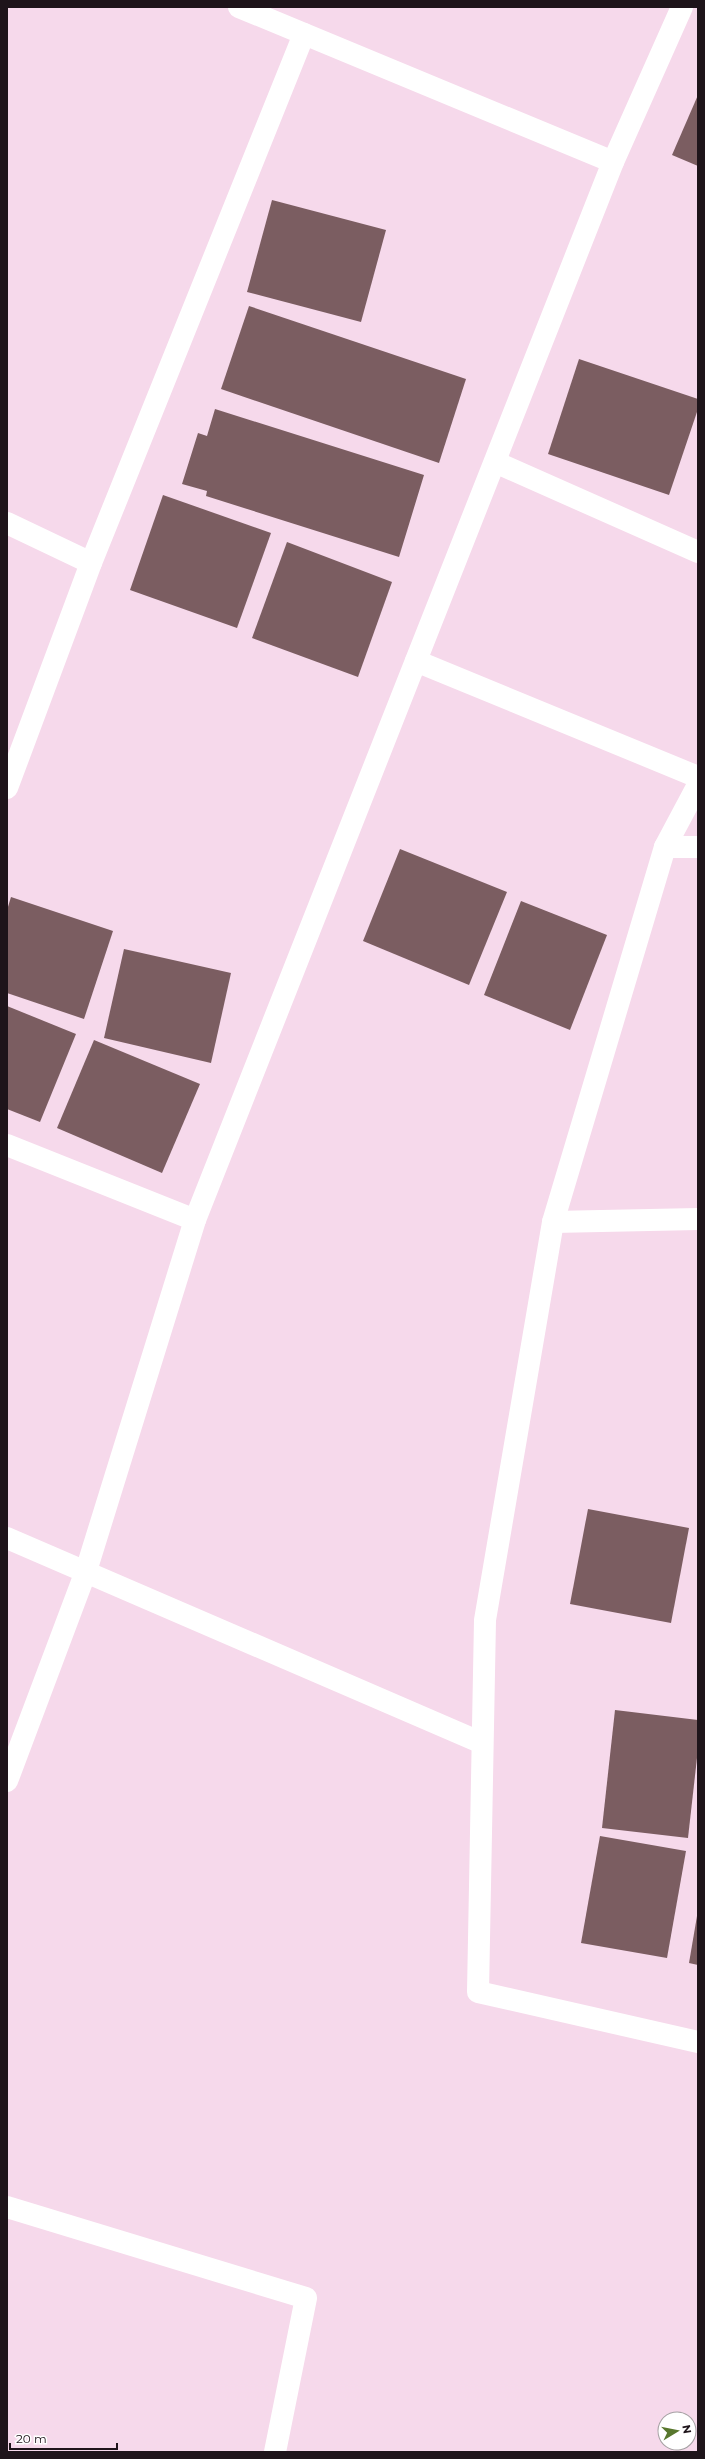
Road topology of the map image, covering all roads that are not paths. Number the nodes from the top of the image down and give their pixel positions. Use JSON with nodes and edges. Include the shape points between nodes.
{"nodes":[{"id":1,"x":239,"y":7,"type":"edge"},
{"id":2,"x":682,"y":7,"type":"edge"},
{"id":3,"x":304,"y":34,"type":"junction"},
{"id":4,"x":613,"y":162,"type":"junction"},
{"id":5,"x":495,"y":462,"type":"junction"},
{"id":6,"x":7,"y":524,"type":"edge"},
{"id":7,"x":698,"y":552,"type":"edge"},
{"id":8,"x":91,"y":563,"type":"junction"},
{"id":9,"x":416,"y":661,"type":"junction"},
{"id":10,"x":698,"y":777,"type":"edge"},
{"id":11,"x":698,"y":785,"type":"edge"},
{"id":12,"x":7,"y":788,"type":"edge"},
{"id":13,"x":665,"y":847,"type":"junction"},
{"id":14,"x":698,"y":847,"type":"edge"},
{"id":15,"x":7,"y":1145,"type":"edge"},
{"id":16,"x":195,"y":1220,"type":"junction"},
{"id":17,"x":698,"y":1220,"type":"edge"},
{"id":18,"x":553,"y":1222,"type":"junction"},
{"id":19,"x":7,"y":1538,"type":"edge"},
{"id":20,"x":86,"y":1571,"type":"junction"},
{"id":21,"x":482,"y":1743,"type":"junction"},
{"id":22,"x":7,"y":1781,"type":"edge"},
{"id":23,"x":698,"y":2042,"type":"edge"},
{"id":24,"x":7,"y":2207,"type":"edge"},
{"id":25,"x":274,"y":2452,"type":"edge"}],
"edges":[{"from":1,"to":3,"type":"street"},
{"from":2,"to":4,"type":"street"},
{"from":3,"to":4,"type":"street"},
{"from":3,"to":8,"type":"street"},
{"from":4,"to":5,"type":"street"},
{"from":5,"to":7,"type":"street"},
{"from":5,"to":9,"type":"street"},
{"from":6,"to":8,"type":"street"},
{"from":8,"to":12,"type":"street"},
{"from":9,"to":10,"type":"street"},
{"from":9,"to":16,"type":"street"},
{"from":11,"to":13,"type":"street"},
{"from":13,"to":14,"type":"street"},
{"from":13,"to":18,"type":"street"},
{"from":15,"to":16,"type":"street"},
{"from":16,"to":20,"type":"street"},
{"from":17,"to":18,"type":"street"},
{"from":18,"to":21,"type":"street","via":[[485,1620]]},
{"from":19,"to":20,"type":"street"},
{"from":20,"to":21,"type":"street"},
{"from":20,"to":22,"type":"street"},
{"from":21,"to":23,"type":"street","via":[[478,1992]]},
{"from":24,"to":25,"type":"street","via":[[306,2298]]}]}
